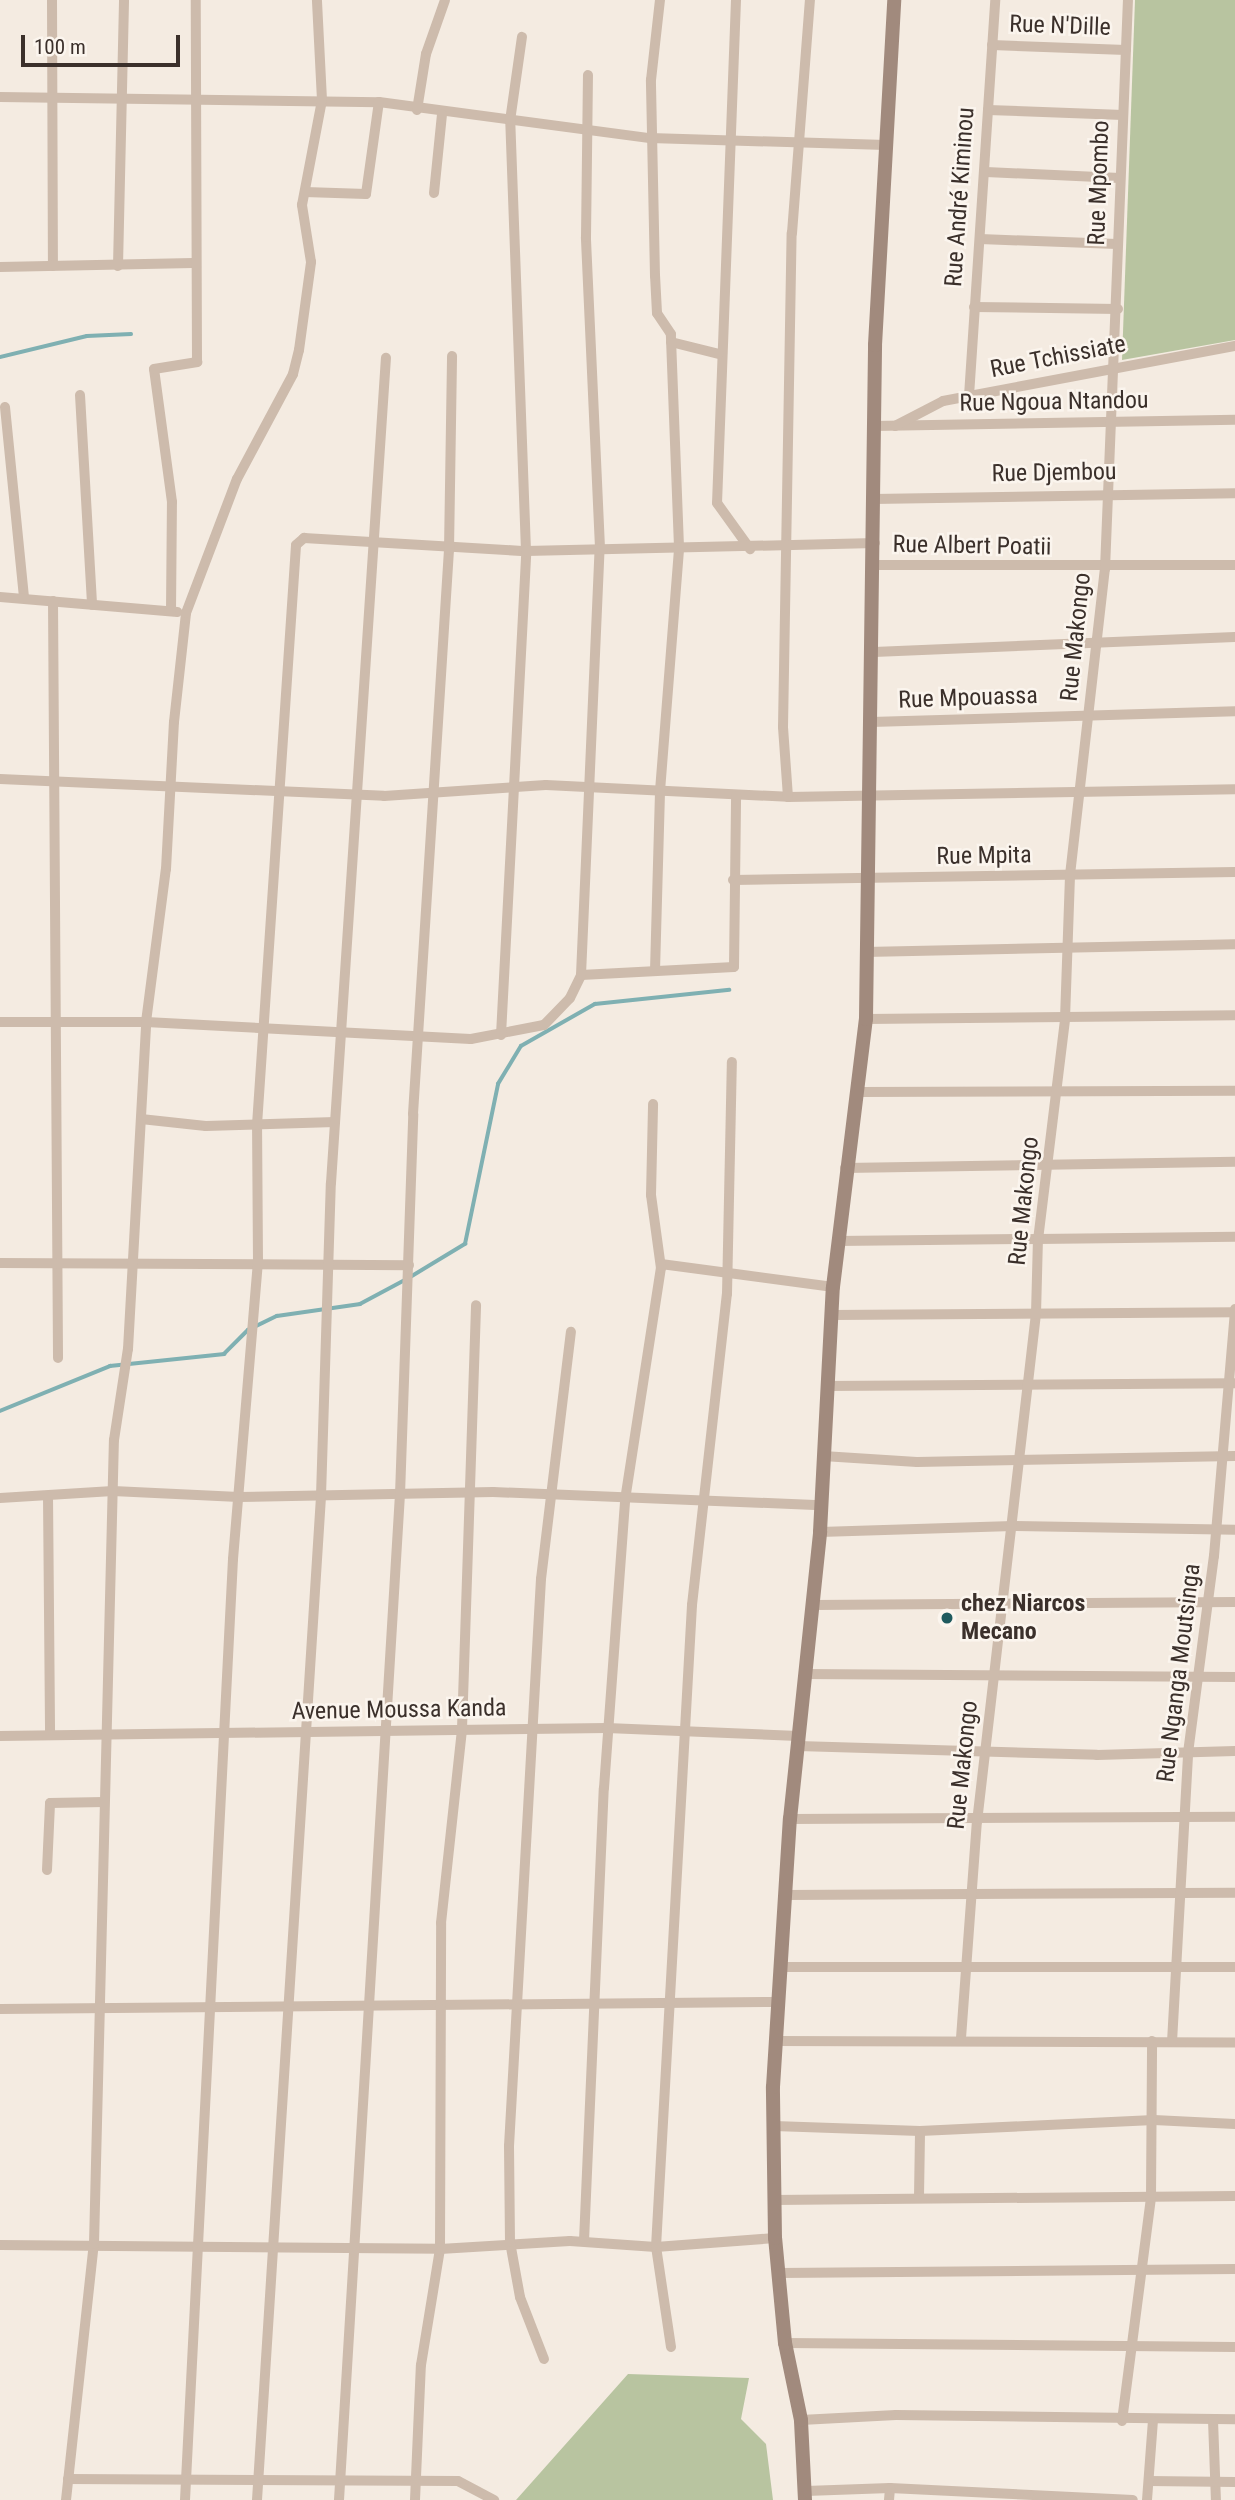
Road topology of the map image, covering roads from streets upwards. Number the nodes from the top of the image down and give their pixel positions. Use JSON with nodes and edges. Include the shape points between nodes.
{"nodes":[{"id":1,"x":52,"y":0,"type":"edge"},
{"id":2,"x":124,"y":0,"type":"edge"},
{"id":3,"x":196,"y":0,"type":"edge"},
{"id":4,"x":317,"y":0,"type":"edge"},
{"id":5,"x":445,"y":0,"type":"edge"},
{"id":6,"x":660,"y":0,"type":"edge"},
{"id":7,"x":736,"y":0,"type":"edge"},
{"id":8,"x":810,"y":0,"type":"edge"},
{"id":9,"x":894,"y":0,"type":"edge"},
{"id":10,"x":995,"y":0,"type":"edge"},
{"id":11,"x":1128,"y":0,"type":"edge"},
{"id":12,"x":522,"y":37,"type":"dead end"},
{"id":13,"x":992,"y":45,"type":"junction"},
{"id":14,"x":1126,"y":50,"type":"junction"},
{"id":15,"x":588,"y":75,"type":"dead end"},
{"id":16,"x":0,"y":97,"type":"edge"},
{"id":17,"x":50,"y":99,"type":"junction"},
{"id":18,"x":125,"y":100,"type":"junction"},
{"id":19,"x":322,"y":100,"type":"junction"},
{"id":20,"x":196,"y":101,"type":"junction"},
{"id":21,"x":379,"y":102,"type":"junction"},
{"id":22,"x":417,"y":110,"type":"junction"},
{"id":23,"x":988,"y":110,"type":"junction"},
{"id":24,"x":442,"y":114,"type":"junction"},
{"id":25,"x":1123,"y":115,"type":"junction"},
{"id":26,"x":510,"y":121,"type":"junction"},
{"id":27,"x":586,"y":129,"type":"junction"},
{"id":28,"x":650,"y":138,"type":"junction"},
{"id":29,"x":727,"y":143,"type":"junction"},
{"id":30,"x":798,"y":143,"type":"junction"},
{"id":31,"x":886,"y":145,"type":"junction"},
{"id":32,"x":986,"y":172,"type":"junction"},
{"id":33,"x":1120,"y":178,"type":"junction"},
{"id":34,"x":304,"y":192,"type":"junction"},
{"id":35,"x":434,"y":193,"type":"dead end"},
{"id":36,"x":980,"y":239,"type":"junction"},
{"id":37,"x":1117,"y":244,"type":"junction"},
{"id":38,"x":193,"y":263,"type":"junction"},
{"id":39,"x":53,"y":266,"type":"junction"},
{"id":40,"x":118,"y":266,"type":"junction"},
{"id":41,"x":0,"y":267,"type":"edge"},
{"id":42,"x":974,"y":307,"type":"junction"},
{"id":43,"x":1118,"y":309,"type":"junction"},
{"id":44,"x":671,"y":342,"type":"junction"},
{"id":45,"x":1235,"y":346,"type":"edge"},
{"id":46,"x":719,"y":354,"type":"junction"},
{"id":47,"x":452,"y":356,"type":"dead end"},
{"id":48,"x":386,"y":358,"type":"dead end"},
{"id":49,"x":1113,"y":368,"type":"junction"},
{"id":50,"x":80,"y":396,"type":"dead end"},
{"id":51,"x":969,"y":396,"type":"junction"},
{"id":52,"x":5,"y":407,"type":"dead end"},
{"id":53,"x":1235,"y":420,"type":"edge"},
{"id":54,"x":1115,"y":422,"type":"junction"},
{"id":55,"x":874,"y":426,"type":"junction"},
{"id":56,"x":895,"y":426,"type":"junction"},
{"id":57,"x":1235,"y":492,"type":"edge"},
{"id":58,"x":1110,"y":494,"type":"junction"},
{"id":59,"x":873,"y":499,"type":"junction"},
{"id":60,"x":876,"y":543,"type":"junction"},
{"id":61,"x":374,"y":547,"type":"junction"},
{"id":62,"x":680,"y":547,"type":"junction"},
{"id":63,"x":600,"y":548,"type":"junction"},
{"id":64,"x":787,"y":548,"type":"junction"},
{"id":65,"x":750,"y":549,"type":"junction"},
{"id":66,"x":449,"y":550,"type":"junction"},
{"id":67,"x":526,"y":551,"type":"junction"},
{"id":68,"x":875,"y":565,"type":"junction"},
{"id":69,"x":1235,"y":565,"type":"edge"},
{"id":70,"x":1105,"y":569,"type":"junction"},
{"id":71,"x":0,"y":597,"type":"edge"},
{"id":72,"x":23,"y":598,"type":"junction"},
{"id":73,"x":52,"y":601,"type":"junction"},
{"id":74,"x":92,"y":605,"type":"junction"},
{"id":75,"x":172,"y":611,"type":"junction"},
{"id":76,"x":186,"y":612,"type":"junction"},
{"id":77,"x":1235,"y":638,"type":"edge"},
{"id":78,"x":1097,"y":640,"type":"junction"},
{"id":79,"x":874,"y":652,"type":"junction"},
{"id":80,"x":1235,"y":711,"type":"edge"},
{"id":81,"x":1088,"y":715,"type":"junction"},
{"id":82,"x":871,"y":722,"type":"junction"},
{"id":83,"x":53,"y":777,"type":"junction"},
{"id":84,"x":0,"y":779,"type":"edge"},
{"id":85,"x":171,"y":783,"type":"junction"},
{"id":86,"x":586,"y":785,"type":"junction"},
{"id":87,"x":511,"y":786,"type":"junction"},
{"id":88,"x":1084,"y":788,"type":"junction"},
{"id":89,"x":1235,"y":789,"type":"edge"},
{"id":90,"x":433,"y":791,"type":"junction"},
{"id":91,"x":660,"y":791,"type":"junction"},
{"id":92,"x":281,"y":793,"type":"junction"},
{"id":93,"x":869,"y":794,"type":"junction"},
{"id":94,"x":356,"y":796,"type":"junction"},
{"id":95,"x":736,"y":796,"type":"junction"},
{"id":96,"x":788,"y":797,"type":"junction"},
{"id":97,"x":1235,"y":872,"type":"edge"},
{"id":98,"x":1070,"y":876,"type":"junction"},
{"id":99,"x":866,"y":878,"type":"junction"},
{"id":100,"x":733,"y":880,"type":"junction"},
{"id":101,"x":1235,"y":944,"type":"edge"},
{"id":102,"x":1067,"y":948,"type":"junction"},
{"id":103,"x":865,"y":952,"type":"junction"},
{"id":104,"x":655,"y":971,"type":"junction"},
{"id":105,"x":580,"y":975,"type":"junction"},
{"id":106,"x":1235,"y":1015,"type":"edge"},
{"id":107,"x":866,"y":1019,"type":"junction"},
{"id":108,"x":1065,"y":1019,"type":"junction"},
{"id":109,"x":57,"y":1021,"type":"junction"},
{"id":110,"x":0,"y":1022,"type":"edge"},
{"id":111,"x":146,"y":1022,"type":"junction"},
{"id":112,"x":265,"y":1029,"type":"junction"},
{"id":113,"x":341,"y":1030,"type":"junction"},
{"id":114,"x":501,"y":1035,"type":"junction"},
{"id":115,"x":419,"y":1037,"type":"junction"},
{"id":116,"x":732,"y":1062,"type":"dead end"},
{"id":117,"x":1235,"y":1091,"type":"edge"},
{"id":118,"x":859,"y":1093,"type":"junction"},
{"id":119,"x":1055,"y":1096,"type":"junction"},
{"id":120,"x":653,"y":1104,"type":"dead end"},
{"id":121,"x":141,"y":1119,"type":"junction"},
{"id":122,"x":335,"y":1122,"type":"junction"},
{"id":123,"x":257,"y":1125,"type":"junction"},
{"id":124,"x":1235,"y":1162,"type":"edge"},
{"id":125,"x":1049,"y":1166,"type":"junction"},
{"id":126,"x":845,"y":1168,"type":"junction"},
{"id":127,"x":1235,"y":1237,"type":"edge"},
{"id":128,"x":1038,"y":1240,"type":"junction"},
{"id":129,"x":837,"y":1241,"type":"junction"},
{"id":130,"x":131,"y":1260,"type":"junction"},
{"id":131,"x":258,"y":1262,"type":"junction"},
{"id":132,"x":0,"y":1263,"type":"edge"},
{"id":133,"x":55,"y":1263,"type":"junction"},
{"id":134,"x":331,"y":1263,"type":"junction"},
{"id":135,"x":661,"y":1264,"type":"junction"},
{"id":136,"x":409,"y":1265,"type":"junction"},
{"id":137,"x":724,"y":1275,"type":"junction"},
{"id":138,"x":833,"y":1287,"type":"junction"},
{"id":139,"x":477,"y":1305,"type":"dead end"},
{"id":140,"x":1235,"y":1311,"type":"edge"},
{"id":141,"x":1036,"y":1314,"type":"junction"},
{"id":142,"x":832,"y":1315,"type":"junction"},
{"id":143,"x":571,"y":1332,"type":"dead end"},
{"id":144,"x":58,"y":1358,"type":"dead end"},
{"id":145,"x":1232,"y":1383,"type":"edge"},
{"id":146,"x":1026,"y":1385,"type":"junction"},
{"id":147,"x":826,"y":1386,"type":"junction"},
{"id":148,"x":823,"y":1456,"type":"junction"},
{"id":149,"x":1222,"y":1456,"type":"junction"},
{"id":150,"x":1235,"y":1456,"type":"edge"},
{"id":151,"x":1019,"y":1460,"type":"junction"},
{"id":152,"x":113,"y":1490,"type":"junction"},
{"id":153,"x":473,"y":1494,"type":"junction"},
{"id":154,"x":400,"y":1495,"type":"junction"},
{"id":155,"x":48,"y":1496,"type":"junction"},
{"id":156,"x":321,"y":1496,"type":"junction"},
{"id":157,"x":239,"y":1497,"type":"junction"},
{"id":158,"x":547,"y":1497,"type":"junction"},
{"id":159,"x":0,"y":1498,"type":"edge"},
{"id":160,"x":625,"y":1500,"type":"junction"},
{"id":161,"x":702,"y":1504,"type":"junction"},
{"id":162,"x":821,"y":1505,"type":"junction"},
{"id":163,"x":1013,"y":1526,"type":"junction"},
{"id":164,"x":1217,"y":1530,"type":"junction"},
{"id":165,"x":1235,"y":1530,"type":"edge"},
{"id":166,"x":820,"y":1532,"type":"junction"},
{"id":167,"x":1235,"y":1602,"type":"edge"},
{"id":168,"x":1209,"y":1603,"type":"junction"},
{"id":169,"x":814,"y":1605,"type":"junction"},
{"id":170,"x":1001,"y":1607,"type":"junction"},
{"id":171,"x":994,"y":1672,"type":"junction"},
{"id":172,"x":805,"y":1674,"type":"junction"},
{"id":173,"x":1202,"y":1677,"type":"junction"},
{"id":174,"x":1235,"y":1677,"type":"edge"},
{"id":175,"x":607,"y":1728,"type":"junction"},
{"id":176,"x":462,"y":1729,"type":"junction"},
{"id":177,"x":533,"y":1730,"type":"junction"},
{"id":178,"x":105,"y":1731,"type":"junction"},
{"id":179,"x":386,"y":1731,"type":"junction"},
{"id":180,"x":301,"y":1732,"type":"junction"},
{"id":181,"x":224,"y":1734,"type":"junction"},
{"id":182,"x":684,"y":1734,"type":"junction"},
{"id":183,"x":50,"y":1735,"type":"junction"},
{"id":184,"x":0,"y":1736,"type":"edge"},
{"id":185,"x":798,"y":1741,"type":"junction"},
{"id":186,"x":984,"y":1750,"type":"junction"},
{"id":187,"x":1235,"y":1751,"type":"edge"},
{"id":188,"x":1188,"y":1753,"type":"junction"},
{"id":189,"x":104,"y":1802,"type":"junction"},
{"id":190,"x":1183,"y":1816,"type":"junction"},
{"id":191,"x":1235,"y":1817,"type":"edge"},
{"id":192,"x":790,"y":1819,"type":"junction"},
{"id":193,"x":977,"y":1822,"type":"junction"},
{"id":194,"x":47,"y":1870,"type":"dead end"},
{"id":195,"x":1235,"y":1893,"type":"edge"},
{"id":196,"x":1179,"y":1894,"type":"junction"},
{"id":197,"x":785,"y":1895,"type":"junction"},
{"id":198,"x":972,"y":1895,"type":"junction"},
{"id":199,"x":1173,"y":1965,"type":"junction"},
{"id":200,"x":780,"y":1967,"type":"junction"},
{"id":201,"x":1235,"y":1967,"type":"edge"},
{"id":202,"x":965,"y":1969,"type":"junction"},
{"id":203,"x":365,"y":2001,"type":"junction"},
{"id":204,"x":669,"y":2001,"type":"junction"},
{"id":205,"x":778,"y":2001,"type":"junction"},
{"id":206,"x":290,"y":2002,"type":"junction"},
{"id":207,"x":445,"y":2003,"type":"junction"},
{"id":208,"x":210,"y":2004,"type":"junction"},
{"id":209,"x":519,"y":2006,"type":"junction"},
{"id":210,"x":593,"y":2006,"type":"junction"},
{"id":211,"x":97,"y":2007,"type":"junction"},
{"id":212,"x":0,"y":2009,"type":"edge"},
{"id":213,"x":961,"y":2038,"type":"junction"},
{"id":214,"x":775,"y":2040,"type":"junction"},
{"id":215,"x":1152,"y":2041,"type":"junction"},
{"id":216,"x":1172,"y":2042,"type":"junction"},
{"id":217,"x":1235,"y":2043,"type":"edge"},
{"id":218,"x":1154,"y":2120,"type":"junction"},
{"id":219,"x":1235,"y":2124,"type":"edge"},
{"id":220,"x":774,"y":2126,"type":"junction"},
{"id":221,"x":920,"y":2130,"type":"junction"},
{"id":222,"x":919,"y":2196,"type":"junction"},
{"id":223,"x":1235,"y":2196,"type":"edge"},
{"id":224,"x":1151,"y":2197,"type":"junction"},
{"id":225,"x":773,"y":2200,"type":"junction"},
{"id":226,"x":775,"y":2238,"type":"junction"},
{"id":227,"x":584,"y":2241,"type":"junction"},
{"id":228,"x":510,"y":2242,"type":"junction"},
{"id":229,"x":94,"y":2244,"type":"junction"},
{"id":230,"x":0,"y":2245,"type":"edge"},
{"id":231,"x":352,"y":2245,"type":"junction"},
{"id":232,"x":274,"y":2246,"type":"junction"},
{"id":233,"x":195,"y":2247,"type":"junction"},
{"id":234,"x":656,"y":2247,"type":"junction"},
{"id":235,"x":440,"y":2249,"type":"junction"},
{"id":236,"x":1235,"y":2269,"type":"edge"},
{"id":237,"x":1142,"y":2271,"type":"junction"},
{"id":238,"x":779,"y":2273,"type":"junction"},
{"id":239,"x":785,"y":2343,"type":"junction"},
{"id":240,"x":1133,"y":2346,"type":"junction"},
{"id":241,"x":671,"y":2347,"type":"dead end"},
{"id":242,"x":1235,"y":2347,"type":"edge"},
{"id":243,"x":544,"y":2360,"type":"dead end"},
{"id":244,"x":1235,"y":2419,"type":"edge"},
{"id":245,"x":802,"y":2420,"type":"junction"},
{"id":246,"x":1213,"y":2420,"type":"junction"},
{"id":247,"x":1122,"y":2421,"type":"junction"},
{"id":248,"x":1153,"y":2421,"type":"junction"},
{"id":249,"x":257,"y":2477,"type":"junction"},
{"id":250,"x":68,"y":2479,"type":"junction"},
{"id":251,"x":187,"y":2479,"type":"junction"},
{"id":252,"x":340,"y":2480,"type":"junction"},
{"id":253,"x":1215,"y":2480,"type":"junction"},
{"id":254,"x":416,"y":2481,"type":"junction"},
{"id":255,"x":1149,"y":2482,"type":"junction"},
{"id":256,"x":1235,"y":2482,"type":"edge"},
{"id":257,"x":890,"y":2488,"type":"junction"},
{"id":258,"x":806,"y":2496,"type":"edge"},
{"id":259,"x":969,"y":2496,"type":"edge"},
{"id":260,"x":1041,"y":2498,"type":"edge"},
{"id":261,"x":66,"y":2500,"type":"edge"},
{"id":262,"x":185,"y":2500,"type":"edge"},
{"id":263,"x":257,"y":2500,"type":"edge"},
{"id":264,"x":339,"y":2500,"type":"edge"},
{"id":265,"x":415,"y":2500,"type":"edge"},
{"id":266,"x":494,"y":2500,"type":"edge"},
{"id":267,"x":889,"y":2500,"type":"edge"},
{"id":268,"x":1113,"y":2500,"type":"edge"},
{"id":269,"x":1133,"y":2500,"type":"edge"},
{"id":270,"x":1147,"y":2500,"type":"edge"},
{"id":271,"x":1216,"y":2500,"type":"edge"}],
"edges":[{"from":1,"to":17,"type":"street"},
{"from":2,"to":18,"type":"street"},
{"from":3,"to":20,"type":"street"},
{"from":4,"to":19,"type":"street"},
{"from":5,"to":22,"type":"street"},
{"from":6,"to":28,"type":"street"},
{"from":7,"to":29,"type":"street"},
{"from":8,"to":30,"type":"street"},
{"from":9,"to":31,"type":"street"},
{"from":10,"to":13,"type":"street","name":"Rue André Kiminou"},
{"from":11,"to":14,"type":"street","name":"Rue Mpombo"},
{"from":12,"to":26,"type":"street"},
{"from":13,"to":14,"type":"street","name":"Rue N'Dille"},
{"from":13,"to":23,"type":"street","name":"Rue André Kiminou"},
{"from":14,"to":25,"type":"street","name":"Rue Mpombo"},
{"from":15,"to":27,"type":"street"},
{"from":16,"to":17,"type":"street"},
{"from":17,"to":18,"type":"street"},
{"from":17,"to":39,"type":"street"},
{"from":18,"to":20,"type":"street"},
{"from":18,"to":40,"type":"street"},
{"from":19,"to":20,"type":"street"},
{"from":19,"to":21,"type":"street"},
{"from":19,"to":34,"type":"street","via":[[317,151]]},
{"from":20,"to":38,"type":"street"},
{"from":21,"to":22,"type":"street"},
{"from":21,"to":34,"type":"street","via":[[366,194]]},
{"from":22,"to":24,"type":"street"},
{"from":23,"to":25,"type":"street"},
{"from":23,"to":32,"type":"street","name":"Rue André Kiminou"},
{"from":24,"to":26,"type":"street"},
{"from":24,"to":35,"type":"street"},
{"from":25,"to":33,"type":"street","name":"Rue Mpombo"},
{"from":26,"to":27,"type":"street"},
{"from":26,"to":67,"type":"street"},
{"from":27,"to":28,"type":"street"},
{"from":27,"to":63,"type":"street"},
{"from":28,"to":29,"type":"street"},
{"from":28,"to":44,"type":"street","via":[[657,313]]},
{"from":29,"to":30,"type":"street"},
{"from":29,"to":46,"type":"street"},
{"from":30,"to":31,"type":"street"},
{"from":30,"to":64,"type":"street"},
{"from":31,"to":55,"type":"street"},
{"from":32,"to":33,"type":"street"},
{"from":32,"to":36,"type":"street","name":"Rue André Kiminou"},
{"from":33,"to":37,"type":"street","name":"Rue Mpombo"},
{"from":34,"to":76,"type":"street","via":[[311,262],[293,374],[237,479]]},
{"from":36,"to":37,"type":"street"},
{"from":36,"to":42,"type":"street","name":"Rue André Kiminou"},
{"from":37,"to":43,"type":"street","name":"Rue Mpombo"},
{"from":38,"to":40,"type":"street"},
{"from":38,"to":75,"type":"street","via":[[197,362],[154,369],[172,502]]},
{"from":39,"to":40,"type":"street"},
{"from":39,"to":41,"type":"street"},
{"from":42,"to":43,"type":"street"},
{"from":42,"to":51,"type":"street","name":"Rue André Kiminou"},
{"from":43,"to":49,"type":"street","name":"Rue Mpombo"},
{"from":44,"to":46,"type":"street"},
{"from":44,"to":62,"type":"street"},
{"from":45,"to":49,"type":"street","name":"Rue Tchissiate"},
{"from":46,"to":65,"type":"street","via":[[717,503]]},
{"from":47,"to":66,"type":"street"},
{"from":48,"to":61,"type":"street"},
{"from":49,"to":51,"type":"street","name":"Rue Tchissiate"},
{"from":49,"to":54,"type":"street","name":"Rue Makongo"},
{"from":50,"to":74,"type":"street"},
{"from":51,"to":56,"type":"street","name":"Rue Tchissiate","via":[[918,411]]},
{"from":52,"to":72,"type":"street"},
{"from":53,"to":54,"type":"street","name":"Rue Ngoua Ntandou"},
{"from":54,"to":56,"type":"street","name":"Rue Ngoua Ntandou"},
{"from":54,"to":58,"type":"street","name":"Rue Makongo"},
{"from":55,"to":56,"type":"street","name":"Rue Ngoua Ntandou"},
{"from":55,"to":59,"type":"street"},
{"from":57,"to":58,"type":"street","name":"Rue Djembou"},
{"from":58,"to":59,"type":"street","name":"Rue Djembou"},
{"from":58,"to":70,"type":"street","name":"Rue Makongo"},
{"from":59,"to":60,"type":"street"},
{"from":60,"to":64,"type":"street"},
{"from":60,"to":68,"type":"street"},
{"from":61,"to":66,"type":"street"},
{"from":61,"to":92,"type":"street","via":[[304,538],[296,545]]},
{"from":61,"to":94,"type":"street"},
{"from":62,"to":63,"type":"street"},
{"from":62,"to":65,"type":"street"},
{"from":62,"to":91,"type":"street"},
{"from":63,"to":67,"type":"street"},
{"from":63,"to":86,"type":"street"},
{"from":64,"to":65,"type":"street"},
{"from":64,"to":96,"type":"street"},
{"from":66,"to":67,"type":"street"},
{"from":66,"to":90,"type":"street"},
{"from":67,"to":87,"type":"street"},
{"from":68,"to":70,"type":"street","name":"Rue Albert Poatii"},
{"from":68,"to":79,"type":"street"},
{"from":69,"to":70,"type":"street","name":"Rue Albert Poatii"},
{"from":70,"to":78,"type":"street","name":"Rue Makongo"},
{"from":71,"to":72,"type":"street"},
{"from":72,"to":73,"type":"street"},
{"from":73,"to":74,"type":"street"},
{"from":73,"to":83,"type":"street"},
{"from":74,"to":75,"type":"street"},
{"from":75,"to":76,"type":"street"},
{"from":76,"to":85,"type":"street"},
{"from":77,"to":78,"type":"street"},
{"from":78,"to":79,"type":"street"},
{"from":78,"to":81,"type":"street","name":"Rue Makongo"},
{"from":79,"to":82,"type":"street"},
{"from":80,"to":81,"type":"street","name":"Rue Mpouassa"},
{"from":81,"to":82,"type":"street","name":"Rue Mpouassa"},
{"from":81,"to":88,"type":"street","name":"Rue Makongo"},
{"from":82,"to":93,"type":"street"},
{"from":83,"to":84,"type":"street"},
{"from":83,"to":85,"type":"street"},
{"from":83,"to":109,"type":"street"},
{"from":85,"to":92,"type":"street"},
{"from":85,"to":111,"type":"street"},
{"from":86,"to":87,"type":"street"},
{"from":86,"to":91,"type":"street"},
{"from":86,"to":105,"type":"street"},
{"from":87,"to":90,"type":"street"},
{"from":87,"to":114,"type":"street"},
{"from":88,"to":89,"type":"street"},
{"from":88,"to":93,"type":"street"},
{"from":88,"to":98,"type":"street","name":"Rue Makongo"},
{"from":90,"to":94,"type":"street"},
{"from":90,"to":115,"type":"street"},
{"from":91,"to":95,"type":"street"},
{"from":91,"to":104,"type":"street"},
{"from":92,"to":94,"type":"street"},
{"from":92,"to":112,"type":"street"},
{"from":93,"to":96,"type":"street"},
{"from":93,"to":99,"type":"street"},
{"from":94,"to":113,"type":"street"},
{"from":95,"to":96,"type":"street"},
{"from":95,"to":100,"type":"street"},
{"from":97,"to":98,"type":"street","name":"Rue Mpita"},
{"from":98,"to":99,"type":"street","name":"Rue Mpita"},
{"from":98,"to":102,"type":"street","name":"Rue Makongo"},
{"from":99,"to":100,"type":"street","name":"Rue Mpita"},
{"from":99,"to":103,"type":"street"},
{"from":100,"to":104,"type":"street","via":[[734,967]]},
{"from":101,"to":102,"type":"street"},
{"from":102,"to":103,"type":"street"},
{"from":102,"to":108,"type":"street","name":"Rue Makongo"},
{"from":103,"to":107,"type":"street"},
{"from":104,"to":105,"type":"street"},
{"from":105,"to":114,"type":"street","via":[[570,998],[544,1025]]},
{"from":106,"to":108,"type":"street"},
{"from":107,"to":108,"type":"street"},
{"from":107,"to":118,"type":"street"},
{"from":108,"to":119,"type":"street","name":"Rue Makongo"},
{"from":109,"to":110,"type":"street"},
{"from":109,"to":111,"type":"street"},
{"from":109,"to":133,"type":"street"},
{"from":111,"to":112,"type":"street"},
{"from":111,"to":121,"type":"street"},
{"from":112,"to":113,"type":"street"},
{"from":112,"to":123,"type":"street"},
{"from":113,"to":115,"type":"street"},
{"from":113,"to":122,"type":"street"},
{"from":114,"to":115,"type":"street"},
{"from":115,"to":136,"type":"street"},
{"from":116,"to":137,"type":"street"},
{"from":117,"to":119,"type":"street"},
{"from":118,"to":119,"type":"street"},
{"from":118,"to":126,"type":"street"},
{"from":119,"to":125,"type":"street","name":"Rue Makongo"},
{"from":120,"to":135,"type":"street","via":[[651,1195]]},
{"from":121,"to":123,"type":"street"},
{"from":121,"to":130,"type":"street"},
{"from":122,"to":123,"type":"street"},
{"from":122,"to":134,"type":"street"},
{"from":123,"to":131,"type":"street"},
{"from":124,"to":125,"type":"street"},
{"from":125,"to":126,"type":"street"},
{"from":125,"to":128,"type":"street","name":"Rue Makongo"},
{"from":126,"to":129,"type":"street"},
{"from":127,"to":128,"type":"street"},
{"from":128,"to":129,"type":"street"},
{"from":128,"to":141,"type":"street","name":"Rue Makongo"},
{"from":129,"to":138,"type":"street"},
{"from":130,"to":131,"type":"street"},
{"from":130,"to":133,"type":"street"},
{"from":130,"to":152,"type":"street"},
{"from":131,"to":134,"type":"street"},
{"from":131,"to":157,"type":"street"},
{"from":132,"to":133,"type":"street"},
{"from":133,"to":144,"type":"street"},
{"from":134,"to":136,"type":"street"},
{"from":134,"to":156,"type":"street"},
{"from":135,"to":137,"type":"street"},
{"from":135,"to":160,"type":"street"},
{"from":136,"to":154,"type":"street"},
{"from":137,"to":138,"type":"street"},
{"from":137,"to":161,"type":"street"},
{"from":138,"to":142,"type":"street"},
{"from":139,"to":153,"type":"street"},
{"from":140,"to":141,"type":"street"},
{"from":140,"to":145,"type":"street","name":"Rue Nganga Moutsinga"},
{"from":141,"to":142,"type":"street"},
{"from":141,"to":146,"type":"street","name":"Rue Makongo"},
{"from":142,"to":147,"type":"street"},
{"from":143,"to":158,"type":"street"},
{"from":145,"to":146,"type":"street"},
{"from":145,"to":149,"type":"street","name":"Rue Nganga Moutsinga"},
{"from":146,"to":147,"type":"street"},
{"from":146,"to":151,"type":"street","name":"Rue Makongo"},
{"from":147,"to":148,"type":"street"},
{"from":148,"to":151,"type":"street"},
{"from":148,"to":162,"type":"street"},
{"from":149,"to":150,"type":"street"},
{"from":149,"to":151,"type":"street"},
{"from":149,"to":164,"type":"street","name":"Rue Nganga Moutsinga"},
{"from":151,"to":163,"type":"street","name":"Rue Makongo"},
{"from":152,"to":155,"type":"street"},
{"from":152,"to":157,"type":"street"},
{"from":152,"to":178,"type":"street"},
{"from":153,"to":154,"type":"street"},
{"from":153,"to":158,"type":"street"},
{"from":153,"to":176,"type":"street"},
{"from":154,"to":156,"type":"street"},
{"from":154,"to":179,"type":"street"},
{"from":155,"to":159,"type":"street"},
{"from":155,"to":183,"type":"street"},
{"from":156,"to":157,"type":"street"},
{"from":156,"to":180,"type":"street"},
{"from":157,"to":181,"type":"street"},
{"from":158,"to":160,"type":"street"},
{"from":158,"to":177,"type":"street"},
{"from":160,"to":161,"type":"street"},
{"from":160,"to":175,"type":"street"},
{"from":161,"to":162,"type":"street"},
{"from":161,"to":182,"type":"street"},
{"from":162,"to":166,"type":"street"},
{"from":163,"to":164,"type":"street"},
{"from":163,"to":166,"type":"street"},
{"from":163,"to":170,"type":"street","name":"Rue Makongo"},
{"from":164,"to":165,"type":"street"},
{"from":164,"to":168,"type":"street","name":"Rue Nganga Moutsinga"},
{"from":166,"to":169,"type":"street"},
{"from":167,"to":168,"type":"street"},
{"from":168,"to":170,"type":"street"},
{"from":168,"to":173,"type":"street","name":"Rue Nganga Moutsinga"},
{"from":169,"to":170,"type":"street"},
{"from":169,"to":172,"type":"street"},
{"from":170,"to":171,"type":"street","name":"Rue Makongo"},
{"from":171,"to":172,"type":"street"},
{"from":171,"to":173,"type":"street"},
{"from":171,"to":186,"type":"street","name":"Rue Makongo"},
{"from":172,"to":185,"type":"street"},
{"from":173,"to":174,"type":"street"},
{"from":173,"to":188,"type":"street","name":"Rue Nganga Moutsinga"},
{"from":175,"to":177,"type":"street","name":"Avenue Moussa Kanda"},
{"from":175,"to":182,"type":"street","name":"Avenue Moussa Kanda"},
{"from":175,"to":210,"type":"street"},
{"from":176,"to":177,"type":"street","name":"Avenue Moussa Kanda"},
{"from":176,"to":179,"type":"street","name":"Avenue Moussa Kanda"},
{"from":176,"to":207,"type":"street","via":[[441,1923]]},
{"from":177,"to":209,"type":"street"},
{"from":178,"to":181,"type":"street","name":"Avenue Moussa Kanda"},
{"from":178,"to":183,"type":"street","name":"Avenue Moussa Kanda"},
{"from":178,"to":189,"type":"street"},
{"from":179,"to":180,"type":"street","name":"Avenue Moussa Kanda"},
{"from":179,"to":203,"type":"street"},
{"from":180,"to":181,"type":"street","name":"Avenue Moussa Kanda"},
{"from":180,"to":206,"type":"street"},
{"from":181,"to":208,"type":"street"},
{"from":182,"to":185,"type":"street","name":"Avenue Moussa Kanda"},
{"from":182,"to":204,"type":"street"},
{"from":183,"to":184,"type":"street","name":"Avenue Moussa Kanda"},
{"from":185,"to":186,"type":"street","name":"Avenue Moussa Kanda"},
{"from":185,"to":192,"type":"street"},
{"from":186,"to":188,"type":"street","name":"Avenue Moussa Kanda"},
{"from":186,"to":193,"type":"street","name":"Rue Makongo"},
{"from":187,"to":188,"type":"street","name":"Avenue Moussa Kanda"},
{"from":188,"to":190,"type":"street","name":"Rue Nganga Moutsinga"},
{"from":189,"to":194,"type":"street","via":[[50,1803]]},
{"from":189,"to":211,"type":"street"},
{"from":190,"to":191,"type":"street"},
{"from":190,"to":193,"type":"street"},
{"from":190,"to":196,"type":"street","name":"Rue Nganga Moutsinga"},
{"from":192,"to":193,"type":"street"},
{"from":192,"to":197,"type":"street"},
{"from":193,"to":198,"type":"street","name":"Rue Makongo"},
{"from":195,"to":196,"type":"street"},
{"from":196,"to":198,"type":"street"},
{"from":196,"to":199,"type":"street","name":"Rue Nganga Moutsinga"},
{"from":197,"to":198,"type":"street"},
{"from":197,"to":200,"type":"street"},
{"from":198,"to":202,"type":"street","name":"Rue Makongo"},
{"from":199,"to":201,"type":"street"},
{"from":199,"to":202,"type":"street"},
{"from":199,"to":216,"type":"street","name":"Rue Nganga Moutsinga"},
{"from":200,"to":202,"type":"street"},
{"from":200,"to":205,"type":"street"},
{"from":202,"to":213,"type":"street","name":"Rue Makongo"},
{"from":203,"to":206,"type":"street"},
{"from":203,"to":207,"type":"street"},
{"from":203,"to":231,"type":"street"},
{"from":204,"to":205,"type":"street"},
{"from":204,"to":210,"type":"street"},
{"from":204,"to":234,"type":"street"},
{"from":205,"to":214,"type":"street"},
{"from":206,"to":208,"type":"street"},
{"from":206,"to":232,"type":"street"},
{"from":207,"to":209,"type":"street"},
{"from":207,"to":235,"type":"street"},
{"from":208,"to":211,"type":"street"},
{"from":208,"to":233,"type":"street"},
{"from":209,"to":210,"type":"street"},
{"from":209,"to":228,"type":"street"},
{"from":210,"to":227,"type":"street"},
{"from":211,"to":212,"type":"street"},
{"from":211,"to":229,"type":"street"},
{"from":213,"to":214,"type":"street"},
{"from":213,"to":215,"type":"street"},
{"from":214,"to":220,"type":"street"},
{"from":215,"to":216,"type":"street"},
{"from":215,"to":218,"type":"street"},
{"from":216,"to":217,"type":"street"},
{"from":218,"to":219,"type":"street"},
{"from":218,"to":221,"type":"street"},
{"from":218,"to":224,"type":"street"},
{"from":220,"to":221,"type":"street"},
{"from":220,"to":225,"type":"street"},
{"from":221,"to":222,"type":"street"},
{"from":222,"to":224,"type":"street"},
{"from":222,"to":225,"type":"street"},
{"from":223,"to":224,"type":"street"},
{"from":224,"to":237,"type":"street"},
{"from":225,"to":226,"type":"street"},
{"from":226,"to":234,"type":"street"},
{"from":226,"to":238,"type":"street"},
{"from":227,"to":228,"type":"street"},
{"from":227,"to":234,"type":"street"},
{"from":228,"to":235,"type":"street"},
{"from":228,"to":243,"type":"street","via":[[520,2297]]},
{"from":229,"to":230,"type":"street"},
{"from":229,"to":233,"type":"street"},
{"from":229,"to":250,"type":"street"},
{"from":231,"to":232,"type":"street"},
{"from":231,"to":235,"type":"street"},
{"from":231,"to":252,"type":"street"},
{"from":232,"to":233,"type":"street"},
{"from":232,"to":249,"type":"street"},
{"from":233,"to":251,"type":"street"},
{"from":234,"to":241,"type":"street"},
{"from":235,"to":254,"type":"street","via":[[421,2365]]},
{"from":236,"to":237,"type":"street"},
{"from":237,"to":238,"type":"street"},
{"from":237,"to":240,"type":"street"},
{"from":238,"to":239,"type":"street"},
{"from":239,"to":240,"type":"street"},
{"from":239,"to":245,"type":"street"},
{"from":240,"to":242,"type":"street"},
{"from":240,"to":247,"type":"street"},
{"from":244,"to":246,"type":"street"},
{"from":245,"to":247,"type":"street","via":[[896,2415]]},
{"from":245,"to":258,"type":"street"},
{"from":246,"to":248,"type":"street"},
{"from":246,"to":253,"type":"street"},
{"from":247,"to":248,"type":"street"},
{"from":248,"to":255,"type":"street"},
{"from":249,"to":251,"type":"street"},
{"from":249,"to":252,"type":"street"},
{"from":249,"to":263,"type":"street"},
{"from":250,"to":251,"type":"street"},
{"from":250,"to":261,"type":"street"},
{"from":251,"to":262,"type":"street"},
{"from":252,"to":254,"type":"street"},
{"from":252,"to":264,"type":"street"},
{"from":253,"to":255,"type":"street"},
{"from":253,"to":256,"type":"street"},
{"from":253,"to":271,"type":"street"},
{"from":254,"to":265,"type":"street"},
{"from":254,"to":266,"type":"street","via":[[458,2481]]},
{"from":255,"to":270,"type":"street"},
{"from":257,"to":258,"type":"street"},
{"from":257,"to":259,"type":"street"},
{"from":257,"to":267,"type":"street"},
{"from":259,"to":260,"type":"street"},
{"from":260,"to":268,"type":"street"},
{"from":268,"to":269,"type":"street"}]}
